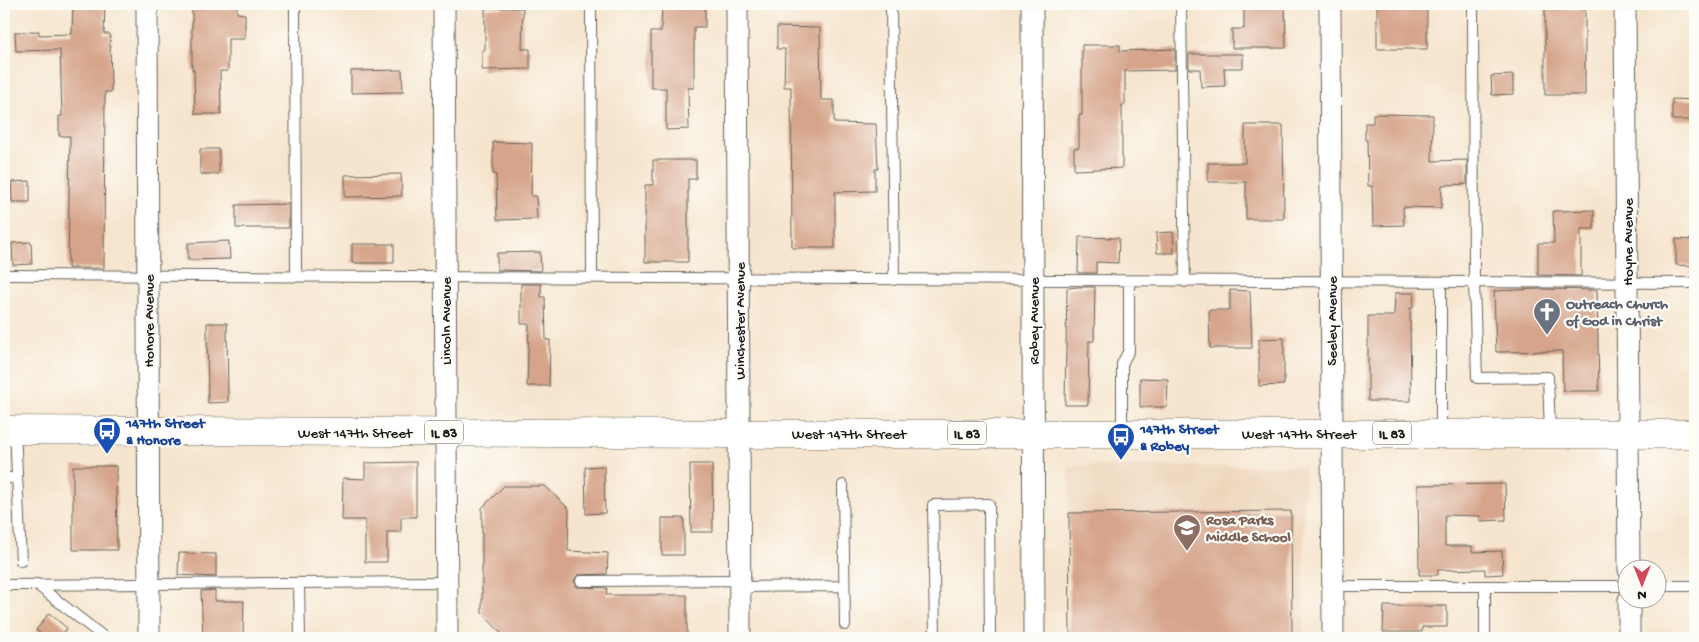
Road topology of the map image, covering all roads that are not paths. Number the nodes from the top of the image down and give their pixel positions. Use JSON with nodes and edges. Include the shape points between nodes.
{"nodes":[{"id":1,"x":148,"y":4,"type":"edge"},
{"id":2,"x":295,"y":4,"type":"edge"},
{"id":3,"x":444,"y":4,"type":"edge"},
{"id":4,"x":591,"y":4,"type":"edge"},
{"id":5,"x":737,"y":4,"type":"edge"},
{"id":6,"x":891,"y":4,"type":"edge"},
{"id":7,"x":1032,"y":4,"type":"edge"},
{"id":8,"x":1181,"y":4,"type":"edge"},
{"id":9,"x":1330,"y":4,"type":"edge"},
{"id":10,"x":1473,"y":4,"type":"edge"},
{"id":11,"x":1625,"y":4,"type":"edge"},
{"id":12,"x":4,"y":275,"type":"edge"},
{"id":13,"x":148,"y":276,"type":"junction"},
{"id":14,"x":296,"y":277,"type":"junction"},
{"id":15,"x":445,"y":278,"type":"junction"},
{"id":16,"x":592,"y":278,"type":"junction"},
{"id":17,"x":738,"y":279,"type":"junction"},
{"id":18,"x":894,"y":280,"type":"junction"},
{"id":19,"x":1032,"y":280,"type":"junction"},
{"id":20,"x":1129,"y":282,"type":"junction"},
{"id":21,"x":1185,"y":282,"type":"junction"},
{"id":22,"x":1331,"y":282,"type":"junction"},
{"id":23,"x":1441,"y":282,"type":"junction"},
{"id":24,"x":1474,"y":282,"type":"junction"},
{"id":25,"x":1627,"y":283,"type":"junction"},
{"id":26,"x":1695,"y":283,"type":"edge"},
{"id":27,"x":10,"y":430,"type":"edge"},
{"id":28,"x":149,"y":430,"type":"junction"},
{"id":29,"x":445,"y":432,"type":"junction"},
{"id":30,"x":1033,"y":433,"type":"junction"},
{"id":31,"x":1122,"y":433,"type":"junction"},
{"id":32,"x":1332,"y":433,"type":"junction"},
{"id":33,"x":739,"y":434,"type":"junction"},
{"id":34,"x":1441,"y":434,"type":"junction"},
{"id":35,"x":1550,"y":434,"type":"junction"},
{"id":36,"x":1628,"y":434,"type":"junction"},
{"id":37,"x":1695,"y":434,"type":"edge"},
{"id":38,"x":4,"y":478,"type":"edge"},
{"id":39,"x":17,"y":478,"type":"junction"},
{"id":40,"x":843,"y":485,"type":"dead end"},
{"id":41,"x":1629,"y":560,"type":"edge"},
{"id":42,"x":21,"y":561,"type":"dead end"},
{"id":43,"x":580,"y":581,"type":"dead end"},
{"id":44,"x":447,"y":582,"type":"junction"},
{"id":45,"x":299,"y":583,"type":"junction"},
{"id":46,"x":36,"y":584,"type":"junction"},
{"id":47,"x":149,"y":584,"type":"junction"},
{"id":48,"x":740,"y":584,"type":"junction"},
{"id":49,"x":4,"y":585,"type":"edge"},
{"id":50,"x":844,"y":586,"type":"junction"},
{"id":51,"x":1333,"y":586,"type":"junction"},
{"id":52,"x":1485,"y":586,"type":"junction"},
{"id":53,"x":1616,"y":586,"type":"edge"},
{"id":54,"x":1666,"y":586,"type":"edge"},
{"id":55,"x":1695,"y":586,"type":"edge"},
{"id":56,"x":1629,"y":610,"type":"edge"},
{"id":57,"x":845,"y":626,"type":"dead end"},
{"id":58,"x":105,"y":638,"type":"edge"},
{"id":59,"x":149,"y":638,"type":"edge"},
{"id":60,"x":300,"y":638,"type":"edge"},
{"id":61,"x":447,"y":638,"type":"edge"},
{"id":62,"x":740,"y":638,"type":"edge"},
{"id":63,"x":935,"y":638,"type":"edge"},
{"id":64,"x":990,"y":638,"type":"edge"},
{"id":65,"x":1034,"y":638,"type":"edge"},
{"id":66,"x":1333,"y":638,"type":"edge"},
{"id":67,"x":1485,"y":638,"type":"edge"},
{"id":68,"x":1629,"y":638,"type":"edge"}],
"edges":[{"from":1,"to":13,"type":"street","name":"Honore Avenue"},
{"from":2,"to":14,"type":"lane"},
{"from":3,"to":15,"type":"street","name":"Lincoln Avenue"},
{"from":4,"to":16,"type":"lane"},
{"from":5,"to":17,"type":"street","name":"Winchester Avenue"},
{"from":6,"to":18,"type":"lane"},
{"from":7,"to":19,"type":"street","name":"Robey Avenue"},
{"from":8,"to":21,"type":"lane"},
{"from":9,"to":22,"type":"street","name":"Seeley Avenue"},
{"from":10,"to":24,"type":"lane"},
{"from":11,"to":25,"type":"street","name":"Hoyne Avenue"},
{"from":12,"to":13,"type":"lane"},
{"from":13,"to":14,"type":"lane"},
{"from":13,"to":28,"type":"street","name":"Honore Avenue"},
{"from":14,"to":15,"type":"lane"},
{"from":15,"to":16,"type":"lane"},
{"from":15,"to":29,"type":"street","name":"Lincoln Avenue"},
{"from":16,"to":17,"type":"lane"},
{"from":17,"to":18,"type":"lane"},
{"from":17,"to":33,"type":"street","name":"Winchester Avenue"},
{"from":18,"to":19,"type":"lane"},
{"from":19,"to":20,"type":"lane"},
{"from":19,"to":30,"type":"street","name":"Robey Avenue"},
{"from":20,"to":21,"type":"lane"},
{"from":20,"to":31,"type":"lane","via":[[1129,350],[1122,364]]},
{"from":21,"to":22,"type":"lane"},
{"from":22,"to":23,"type":"lane"},
{"from":22,"to":32,"type":"street","name":"Seeley Avenue"},
{"from":23,"to":24,"type":"lane"},
{"from":23,"to":34,"type":"lane"},
{"from":24,"to":25,"type":"lane"},
{"from":24,"to":35,"type":"lane","via":[[1477,378],[1548,377]]},
{"from":25,"to":26,"type":"lane"},
{"from":25,"to":36,"type":"street","name":"Hoyne Avenue"},
{"from":27,"to":28,"type":"main road","name":"West 147th Street","number":"IL 83"},
{"from":27,"to":39,"type":"lane"},
{"from":28,"to":29,"type":"main road","name":"West 147th Street","number":"IL 83"},
{"from":28,"to":47,"type":"street","name":"Honore Avenue"},
{"from":29,"to":33,"type":"main road","name":"West 147th Street","number":"IL 83"},
{"from":29,"to":44,"type":"street","name":"Lincoln Avenue"},
{"from":30,"to":31,"type":"main road","name":"West 147th Street","number":"IL 83"},
{"from":30,"to":33,"type":"main road","name":"West 147th Street","number":"IL 83"},
{"from":30,"to":65,"type":"street","name":"Robey Avenue"},
{"from":31,"to":32,"type":"main road","name":"West 147th Street","number":"IL 83"},
{"from":32,"to":34,"type":"main road","name":"West 147th Street","number":"IL 83"},
{"from":32,"to":51,"type":"street","name":"Seeley Avenue"},
{"from":33,"to":48,"type":"street","name":"Winchester Avenue"},
{"from":34,"to":35,"type":"main road","name":"West 147th Street","number":"IL 83"},
{"from":35,"to":36,"type":"main road","name":"West 147th Street","number":"IL 83"},
{"from":36,"to":37,"type":"main road","name":"West 147th Street","number":"IL 83"},
{"from":36,"to":41,"type":"street","name":"Hoyne Avenue"},
{"from":38,"to":39,"type":"lane"},
{"from":39,"to":42,"type":"lane"},
{"from":40,"to":50,"type":"lane"},
{"from":43,"to":48,"type":"lane"},
{"from":44,"to":45,"type":"lane"},
{"from":44,"to":61,"type":"street","name":"Lincoln Avenue"},
{"from":45,"to":47,"type":"lane"},
{"from":45,"to":60,"type":"lane"},
{"from":46,"to":47,"type":"lane"},
{"from":46,"to":49,"type":"lane"},
{"from":46,"to":58,"type":"lane"},
{"from":47,"to":59,"type":"street","name":"Honore Avenue"},
{"from":48,"to":50,"type":"lane"},
{"from":48,"to":62,"type":"street","name":"Winchester Avenue"},
{"from":50,"to":57,"type":"lane"},
{"from":51,"to":52,"type":"lane"},
{"from":51,"to":66,"type":"street","name":"Seeley Avenue"},
{"from":52,"to":53,"type":"lane"},
{"from":52,"to":67,"type":"lane"},
{"from":54,"to":55,"type":"lane"},
{"from":56,"to":68,"type":"street"},
{"from":63,"to":64,"type":"lane","via":[[933,505],[989,504]]}]}
